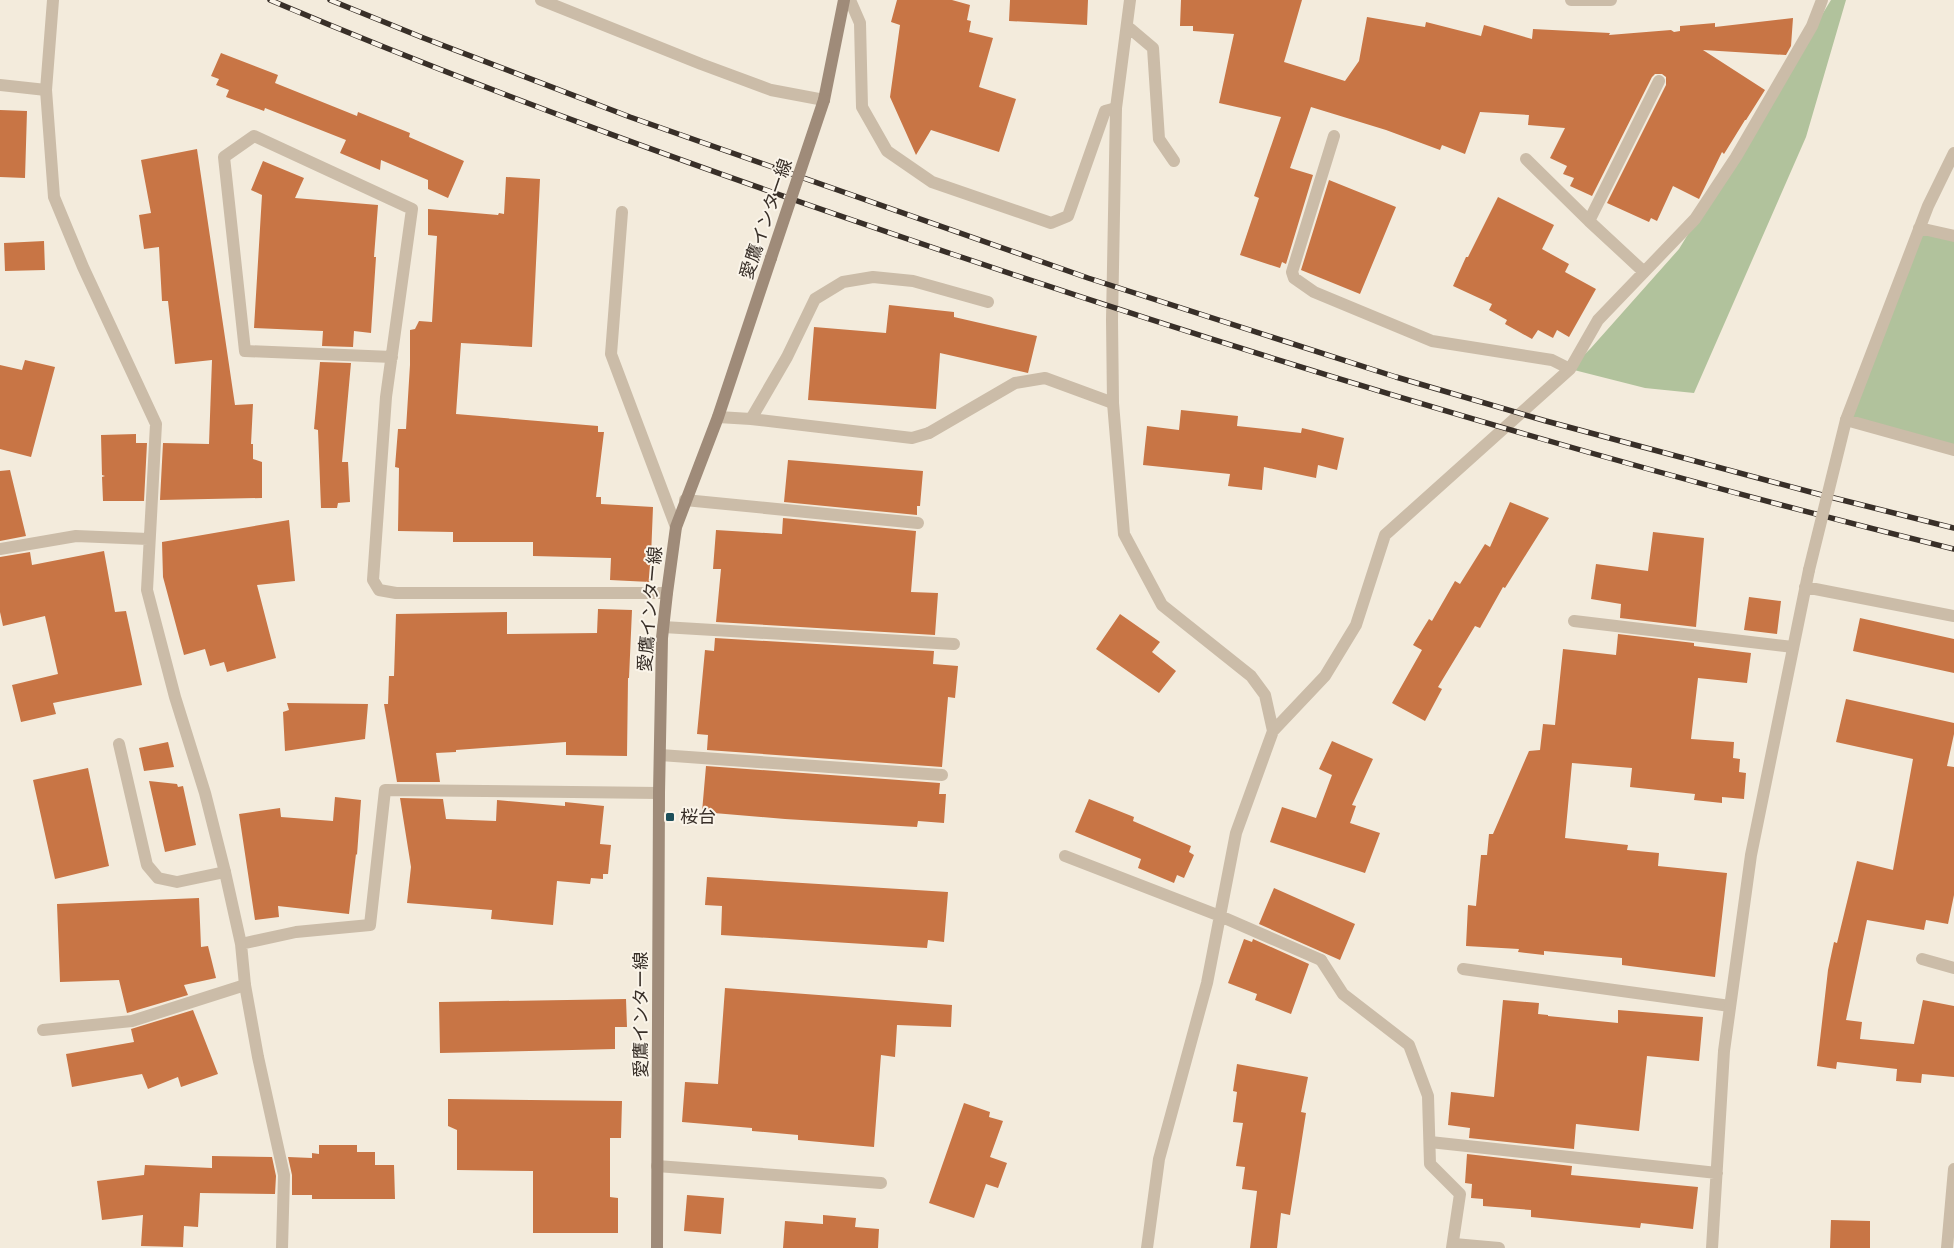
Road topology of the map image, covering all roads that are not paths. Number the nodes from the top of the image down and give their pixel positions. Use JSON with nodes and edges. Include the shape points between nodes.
{"nodes":[{"id":1,"x":53,"y":0,"type":"edge"},
{"id":2,"x":541,"y":0,"type":"edge"},
{"id":3,"x":844,"y":0,"type":"edge"},
{"id":4,"x":850,"y":0,"type":"edge"},
{"id":5,"x":1130,"y":0,"type":"edge"},
{"id":6,"x":1571,"y":0,"type":"edge"},
{"id":7,"x":1611,"y":0,"type":"edge"},
{"id":8,"x":1822,"y":0,"type":"edge"},
{"id":9,"x":1592,"y":1,"type":"edge"},
{"id":10,"x":1127,"y":26,"type":"junction"},
{"id":11,"x":1660,"y":81,"type":"dead end"},
{"id":12,"x":0,"y":85,"type":"edge"},
{"id":13,"x":46,"y":90,"type":"junction"},
{"id":14,"x":824,"y":100,"type":"junction"},
{"id":15,"x":1116,"y":108,"type":"junction"},
{"id":16,"x":1334,"y":136,"type":"dead end"},
{"id":17,"x":1954,"y":153,"type":"edge"},
{"id":18,"x":1526,"y":158,"type":"dead end"},
{"id":19,"x":1174,"y":161,"type":"dead end"},
{"id":20,"x":622,"y":212,"type":"dead end"},
{"id":21,"x":1589,"y":221,"type":"junction"},
{"id":22,"x":1920,"y":228,"type":"junction"},
{"id":23,"x":1954,"y":236,"type":"edge"},
{"id":24,"x":1644,"y":272,"type":"junction"},
{"id":25,"x":988,"y":302,"type":"dead end"},
{"id":26,"x":392,"y":357,"type":"junction"},
{"id":27,"x":1570,"y":369,"type":"junction"},
{"id":28,"x":1113,"y":403,"type":"junction"},
{"id":29,"x":718,"y":417,"type":"junction"},
{"id":30,"x":751,"y":419,"type":"junction"},
{"id":31,"x":1846,"y":420,"type":"junction"},
{"id":32,"x":1954,"y":450,"type":"edge"},
{"id":33,"x":685,"y":500,"type":"junction"},
{"id":34,"x":918,"y":523,"type":"dead end"},
{"id":35,"x":676,"y":527,"type":"junction"},
{"id":36,"x":148,"y":539,"type":"junction"},
{"id":37,"x":0,"y":549,"type":"edge"},
{"id":38,"x":1805,"y":587,"type":"junction"},
{"id":39,"x":667,"y":593,"type":"junction"},
{"id":40,"x":1954,"y":616,"type":"edge"},
{"id":41,"x":1574,"y":621,"type":"dead end"},
{"id":42,"x":663,"y":627,"type":"junction"},
{"id":43,"x":954,"y":644,"type":"dead end"},
{"id":44,"x":1793,"y":647,"type":"junction"},
{"id":45,"x":1273,"y":731,"type":"junction"},
{"id":46,"x":119,"y":744,"type":"dead end"},
{"id":47,"x":660,"y":755,"type":"junction"},
{"id":48,"x":942,"y":775,"type":"dead end"},
{"id":49,"x":659,"y":793,"type":"junction"},
{"id":50,"x":1065,"y":856,"type":"dead end"},
{"id":51,"x":225,"y":872,"type":"junction"},
{"id":52,"x":1220,"y":916,"type":"junction"},
{"id":53,"x":241,"y":944,"type":"junction"},
{"id":54,"x":1922,"y":959,"type":"dead end"},
{"id":55,"x":1954,"y":968,"type":"edge"},
{"id":56,"x":1463,"y":969,"type":"dead end"},
{"id":57,"x":246,"y":985,"type":"junction"},
{"id":58,"x":1730,"y":1006,"type":"junction"},
{"id":59,"x":43,"y":1030,"type":"dead end"},
{"id":60,"x":1430,"y":1142,"type":"junction"},
{"id":61,"x":657,"y":1166,"type":"junction"},
{"id":62,"x":1954,"y":1169,"type":"edge"},
{"id":63,"x":1717,"y":1173,"type":"junction"},
{"id":64,"x":881,"y":1183,"type":"dead end"},
{"id":65,"x":1453,"y":1246,"type":"edge"},
{"id":66,"x":282,"y":1248,"type":"edge"},
{"id":67,"x":657,"y":1248,"type":"edge"},
{"id":68,"x":1148,"y":1248,"type":"edge"},
{"id":69,"x":1499,"y":1248,"type":"edge"},
{"id":70,"x":1712,"y":1248,"type":"edge"},
{"id":71,"x":1947,"y":1248,"type":"edge"}],
"edges":[{"from":1,"to":13,"type":"street"},
{"from":2,"to":14,"type":"street","via":[[770,90]]},
{"from":3,"to":14,"type":"main road","name":"愛鷹インター線"},
{"from":4,"to":15,"type":"street","via":[[860,23],[862,107],[887,151],[932,182],[1051,223],[1068,216],[1106,111]]},
{"from":5,"to":10,"type":"street"},
{"from":6,"to":9,"type":"street"},
{"from":7,"to":9,"type":"street"},
{"from":8,"to":24,"type":"street","via":[[1812,26],[1736,157],[1695,219]]},
{"from":10,"to":15,"type":"street"},
{"from":10,"to":19,"type":"street","via":[[1153,48],[1159,139]]},
{"from":11,"to":21,"type":"street"},
{"from":12,"to":13,"type":"street"},
{"from":13,"to":36,"type":"street","via":[[54,197],[156,424]]},
{"from":14,"to":29,"type":"main road","name":"愛鷹インター線","bridge":true},
{"from":15,"to":28,"type":"street"},
{"from":16,"to":27,"type":"street","via":[[1292,272],[1294,278],[1314,292],[1432,341],[1552,360]]},
{"from":17,"to":22,"type":"street"},
{"from":18,"to":21,"type":"street"},
{"from":20,"to":35,"type":"street","via":[[611,354]]},
{"from":21,"to":24,"type":"street"},
{"from":22,"to":23,"type":"street"},
{"from":22,"to":31,"type":"street"},
{"from":24,"to":27,"type":"street","via":[[1598,320]]},
{"from":25,"to":30,"type":"street","via":[[913,281],[872,277],[843,282],[815,299],[787,357]]},
{"from":26,"to":26,"type":"street","via":[[245,351],[224,157],[254,136],[412,209]]},
{"from":26,"to":39,"type":"street","via":[[375,543],[373,580],[379,590],[396,593]]},
{"from":27,"to":45,"type":"street","via":[[1385,535],[1356,625],[1325,676]]},
{"from":28,"to":30,"type":"street","via":[[1045,378],[1014,383],[929,433],[912,438]]},
{"from":28,"to":45,"type":"street","via":[[1124,534],[1162,605],[1250,676],[1265,695]]},
{"from":29,"to":30,"type":"street"},
{"from":29,"to":33,"type":"main road","name":"愛鷹インター線"},
{"from":31,"to":32,"type":"street"},
{"from":31,"to":38,"type":"street","bridge":true},
{"from":33,"to":34,"type":"street"},
{"from":33,"to":35,"type":"main road","name":"愛鷹インター線"},
{"from":35,"to":39,"type":"main road","name":"愛鷹インター線"},
{"from":36,"to":37,"type":"street","via":[[76,536]]},
{"from":36,"to":51,"type":"street","via":[[146,590]]},
{"from":38,"to":40,"type":"street"},
{"from":38,"to":44,"type":"street"},
{"from":39,"to":42,"type":"main road","name":"愛鷹インター線"},
{"from":41,"to":44,"type":"street"},
{"from":42,"to":43,"type":"street"},
{"from":42,"to":47,"type":"main road","name":"愛鷹インター線"},
{"from":44,"to":58,"type":"street","via":[[1751,855]]},
{"from":45,"to":52,"type":"street","via":[[1236,833]]},
{"from":46,"to":51,"type":"street","via":[[147,866],[158,878],[178,882]]},
{"from":47,"to":48,"type":"street"},
{"from":47,"to":49,"type":"main road","name":"愛鷹インター線"},
{"from":49,"to":53,"type":"street","via":[[385,790],[370,925],[296,932]]},
{"from":49,"to":61,"type":"main road","name":"愛鷹インター線"},
{"from":50,"to":52,"type":"street"},
{"from":51,"to":53,"type":"street"},
{"from":52,"to":60,"type":"street","via":[[1321,960],[1343,994],[1409,1045],[1428,1096]]},
{"from":52,"to":68,"type":"street","via":[[1207,982],[1159,1159]]},
{"from":53,"to":57,"type":"street"},
{"from":54,"to":55,"type":"street"},
{"from":56,"to":58,"type":"street"},
{"from":57,"to":59,"type":"street","via":[[132,1021]]},
{"from":57,"to":66,"type":"street","via":[[284,1175]]},
{"from":58,"to":63,"type":"street"},
{"from":60,"to":63,"type":"street"},
{"from":60,"to":65,"type":"street","via":[[1430,1164],[1460,1194]]},
{"from":61,"to":64,"type":"street"},
{"from":61,"to":67,"type":"main road","name":"愛鷹インター線"},
{"from":62,"to":71,"type":"street"},
{"from":63,"to":70,"type":"street"},
{"from":65,"to":69,"type":"street"}]}
